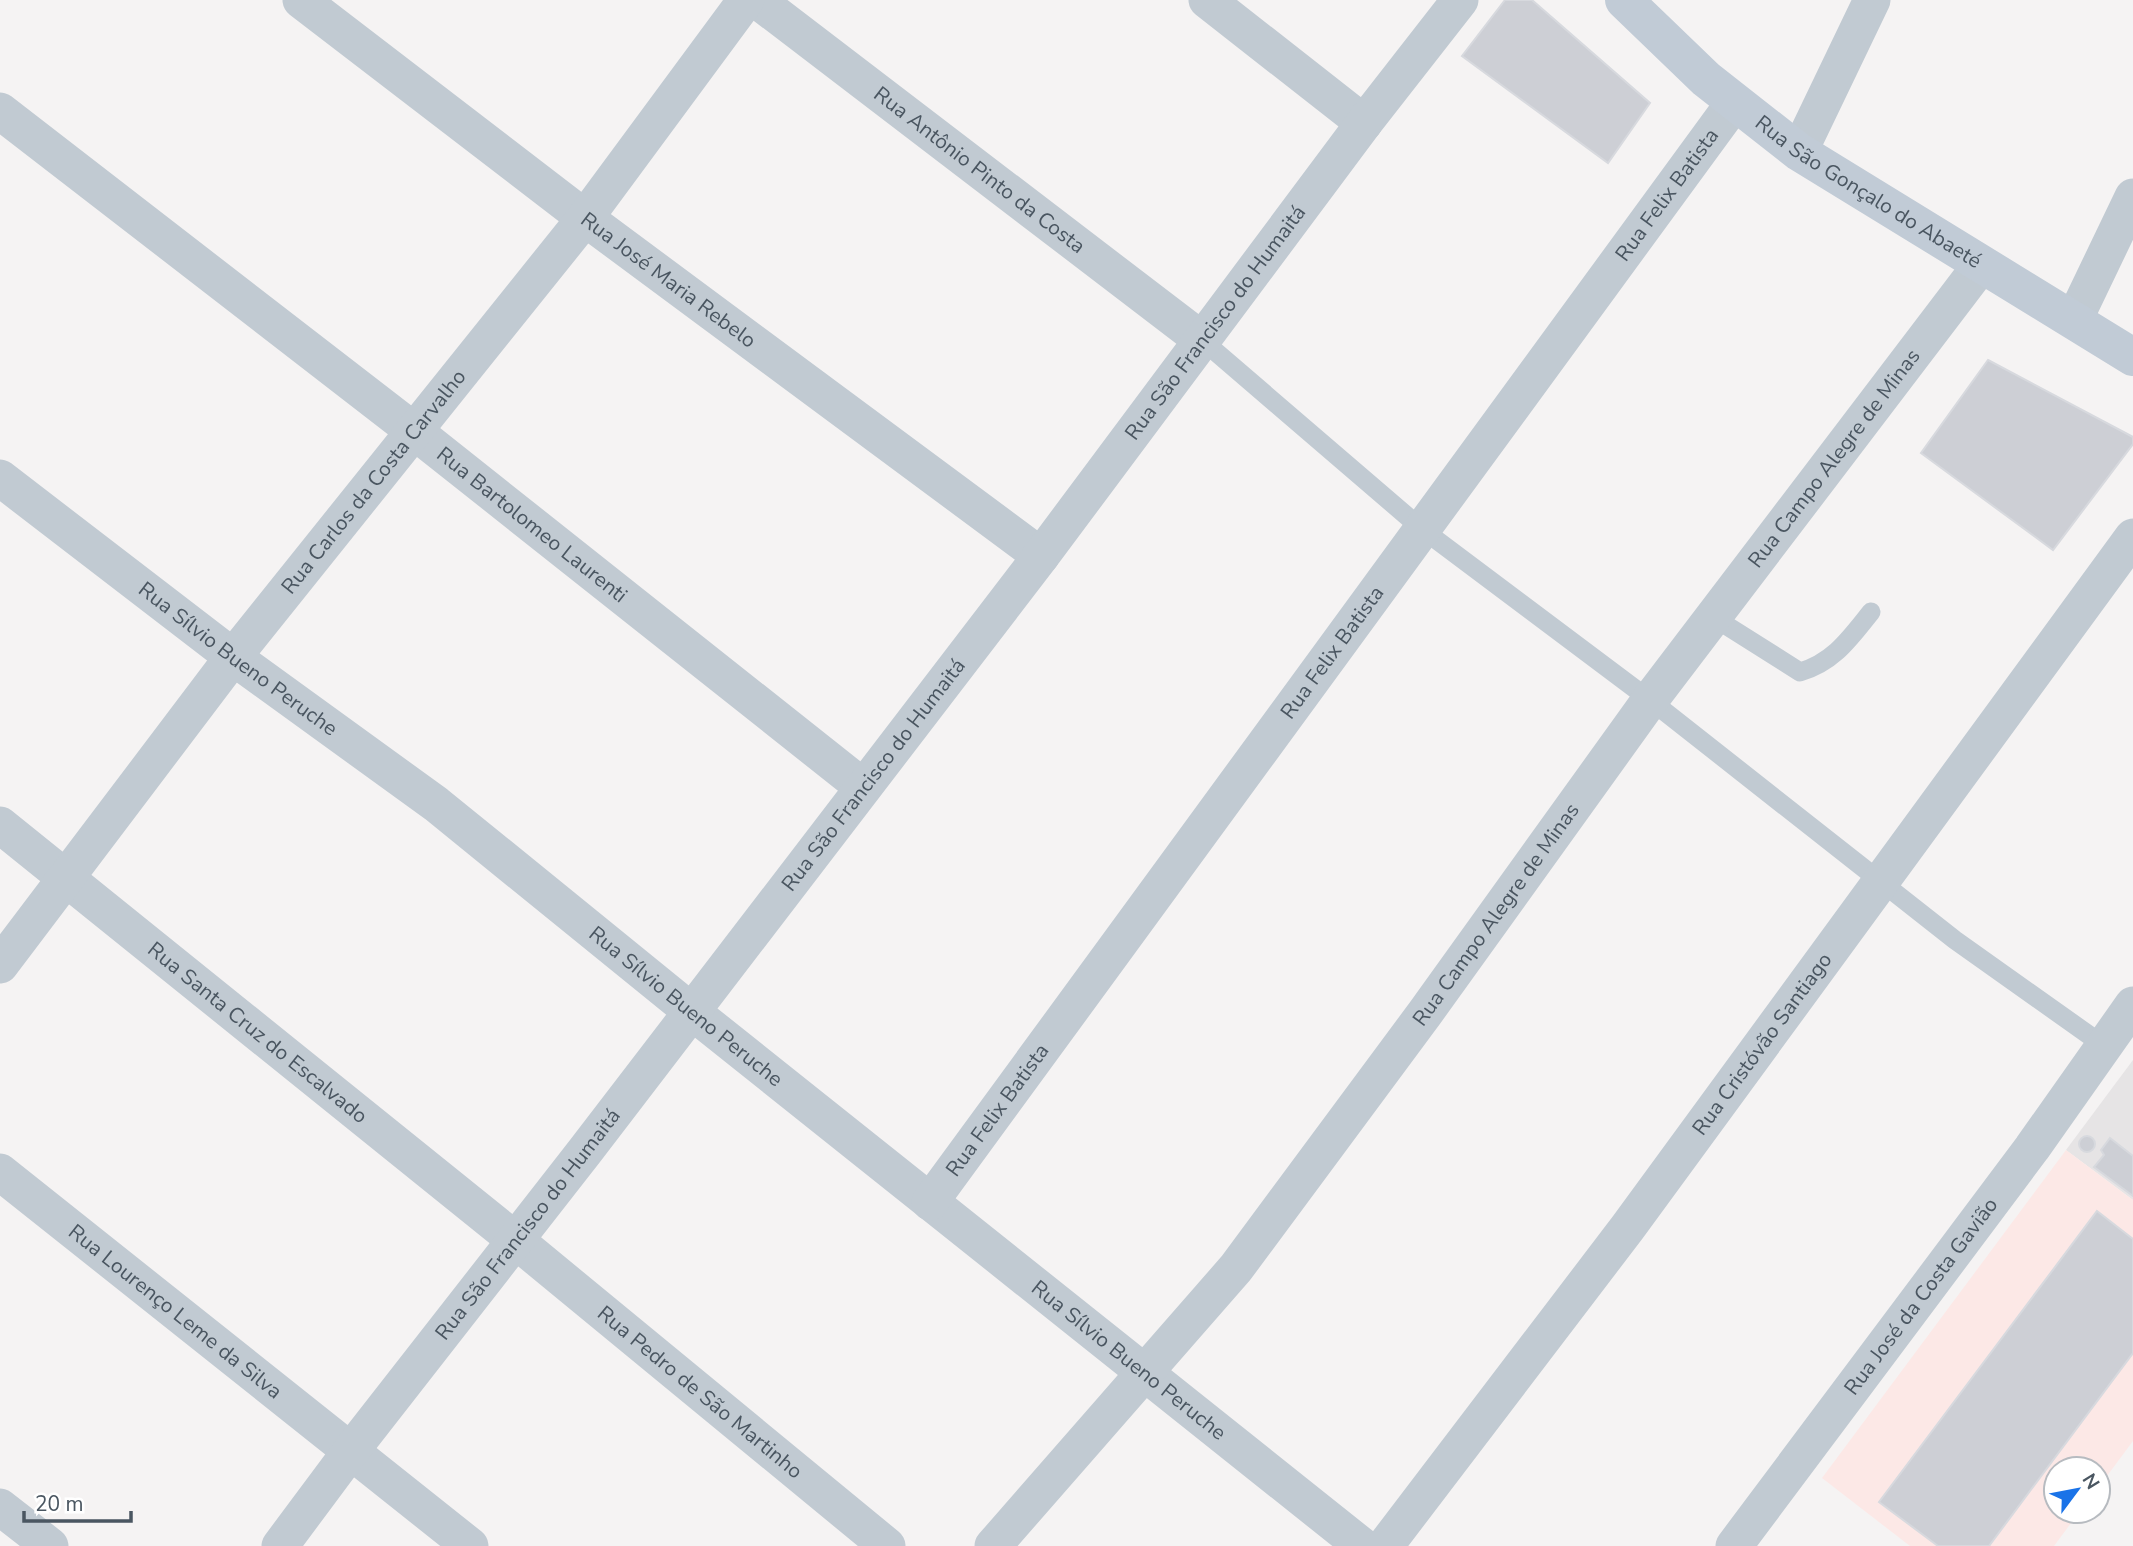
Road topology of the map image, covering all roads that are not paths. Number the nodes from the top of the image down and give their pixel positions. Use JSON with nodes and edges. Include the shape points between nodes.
{"nodes":[{"id":1,"x":301,"y":0,"type":"edge"},
{"id":2,"x":746,"y":0,"type":"edge"},
{"id":3,"x":757,"y":0,"type":"edge"},
{"id":4,"x":1207,"y":0,"type":"edge"},
{"id":5,"x":1460,"y":0,"type":"edge"},
{"id":6,"x":1624,"y":0,"type":"edge"},
{"id":7,"x":1872,"y":0,"type":"edge"},
{"id":8,"x":1734,"y":103,"type":"junction"},
{"id":9,"x":0,"y":111,"type":"edge"},
{"id":10,"x":1364,"y":122,"type":"junction"},
{"id":11,"x":1799,"y":152,"type":"junction"},
{"id":12,"x":2133,"y":197,"type":"edge"},
{"id":13,"x":585,"y":218,"type":"junction"},
{"id":14,"x":1981,"y":265,"type":"junction"},
{"id":15,"x":2074,"y":320,"type":"junction"},
{"id":16,"x":1202,"y":340,"type":"junction"},
{"id":17,"x":2133,"y":357,"type":"edge"},
{"id":18,"x":414,"y":431,"type":"junction"},
{"id":19,"x":0,"y":478,"type":"edge"},
{"id":20,"x":1422,"y":529,"type":"junction"},
{"id":21,"x":2133,"y":537,"type":"edge"},
{"id":22,"x":1041,"y":556,"type":"junction"},
{"id":23,"x":1871,"y":612,"type":"dead end"},
{"id":24,"x":1713,"y":617,"type":"junction"},
{"id":25,"x":233,"y":657,"type":"junction"},
{"id":26,"x":1650,"y":700,"type":"junction"},
{"id":27,"x":863,"y":787,"type":"junction"},
{"id":28,"x":0,"y":825,"type":"edge"},
{"id":29,"x":67,"y":878,"type":"junction"},
{"id":30,"x":1882,"y":882,"type":"junction"},
{"id":31,"x":0,"y":965,"type":"edge"},
{"id":32,"x":2133,"y":1005,"type":"edge"},
{"id":33,"x":691,"y":1011,"type":"junction"},
{"id":34,"x":2103,"y":1045,"type":"junction"},
{"id":35,"x":0,"y":1172,"type":"edge"},
{"id":36,"x":930,"y":1202,"type":"junction"},
{"id":37,"x":514,"y":1239,"type":"junction"},
{"id":38,"x":1146,"y":1374,"type":"junction"},
{"id":39,"x":350,"y":1452,"type":"junction"},
{"id":40,"x":0,"y":1507,"type":"edge"},
{"id":41,"x":50,"y":1546,"type":"edge"},
{"id":42,"x":280,"y":1546,"type":"edge"},
{"id":43,"x":470,"y":1546,"type":"edge"},
{"id":44,"x":887,"y":1546,"type":"edge"},
{"id":45,"x":993,"y":1546,"type":"edge"},
{"id":46,"x":1362,"y":1546,"type":"edge"},
{"id":47,"x":1385,"y":1546,"type":"edge"},
{"id":48,"x":1734,"y":1546,"type":"edge"}],
"edges":[{"from":1,"to":13,"type":"street","name":"Rua José Maria Rebelo"},
{"from":2,"to":13,"type":"street","name":"Rua Carlos da Costa Carvalho"},
{"from":3,"to":16,"type":"street","name":"Rua Antônio Pinto da Costa"},
{"from":4,"to":10,"type":"street"},
{"from":5,"to":10,"type":"street","name":"Rua São Francisco do Humaitá"},
{"from":6,"to":8,"type":"street","name":"Rua São Gonçalo do Abaeté"},
{"from":7,"to":11,"type":"street"},
{"from":8,"to":11,"type":"street","name":"Rua São Gonçalo do Abaeté"},
{"from":8,"to":20,"type":"street","name":"Rua Felix Batista"},
{"from":9,"to":18,"type":"street","name":"Rua Bartolomeo Laurenti"},
{"from":10,"to":16,"type":"street","name":"Rua São Francisco do Humaitá"},
{"from":11,"to":14,"type":"street","name":"Rua São Gonçalo do Abaeté"},
{"from":12,"to":15,"type":"street"},
{"from":13,"to":18,"type":"street","name":"Rua Carlos da Costa Carvalho"},
{"from":13,"to":22,"type":"street","name":"Rua José Maria Rebelo"},
{"from":14,"to":15,"type":"street","name":"Rua São Gonçalo do Abaeté"},
{"from":14,"to":24,"type":"street","name":"Rua Campo Alegre de Minas"},
{"from":15,"to":17,"type":"street","name":"Rua São Gonçalo do Abaeté"},
{"from":16,"to":20,"type":"lane"},
{"from":16,"to":22,"type":"street","name":"Rua São Francisco do Humaitá"},
{"from":18,"to":25,"type":"street","name":"Rua Carlos da Costa Carvalho"},
{"from":18,"to":27,"type":"street","name":"Rua Bartolomeo Laurenti"},
{"from":19,"to":25,"type":"street","name":"Rua Sílvio Bueno Peruche"},
{"from":20,"to":26,"type":"lane"},
{"from":20,"to":36,"type":"street","name":"Rua Felix Batista"},
{"from":21,"to":30,"type":"street","name":"Rua Cristóvão Santiago"},
{"from":22,"to":27,"type":"street","name":"Rua São Francisco do Humaitá"},
{"from":23,"to":24,"type":"lane","via":[[1838,653],[1818,667],[1800,672]]},
{"from":24,"to":26,"type":"street","name":"Rua Campo Alegre de Minas"},
{"from":25,"to":29,"type":"street","name":"Rua Carlos da Costa Carvalho"},
{"from":25,"to":33,"type":"street","name":"Rua Sílvio Bueno Peruche","via":[[436,804]]},
{"from":26,"to":30,"type":"lane"},
{"from":26,"to":38,"type":"street","name":"Rua Campo Alegre de Minas","via":[[1236,1268]]},
{"from":27,"to":33,"type":"street","name":"Rua São Francisco do Humaitá"},
{"from":28,"to":29,"type":"street","name":"Rua Santa Cruz do Escalvado"},
{"from":29,"to":31,"type":"street","name":"Rua Carlos da Costa Carvalho"},
{"from":29,"to":37,"type":"street","name":"Rua Santa Cruz do Escalvado"},
{"from":30,"to":34,"type":"lane"},
{"from":30,"to":47,"type":"street","name":"Rua Cristóvão Santiago"},
{"from":32,"to":34,"type":"street","name":"Rua José da Costa Gavião"},
{"from":33,"to":36,"type":"street","name":"Rua Sílvio Bueno Peruche"},
{"from":33,"to":37,"type":"street","name":"Rua São Francisco do Humaitá"},
{"from":34,"to":48,"type":"street","name":"Rua José da Costa Gavião","via":[[2032,1148]]},
{"from":35,"to":39,"type":"street","name":"Rua Lourenço Leme da Silva"},
{"from":36,"to":38,"type":"street","name":"Rua Sílvio Bueno Peruche"},
{"from":37,"to":39,"type":"street","name":"Rua São Francisco do Humaitá"},
{"from":37,"to":44,"type":"street","name":"Rua Pedro de São Martinho"},
{"from":38,"to":45,"type":"street","name":"Rua Campo Alegre de Minas"},
{"from":38,"to":46,"type":"street","name":"Rua Sílvio Bueno Peruche"},
{"from":39,"to":42,"type":"street","name":"Rua São Francisco do Humaitá"},
{"from":39,"to":43,"type":"street","name":"Rua Lourenço Leme da Silva"},
{"from":40,"to":41,"type":"street"}]}
